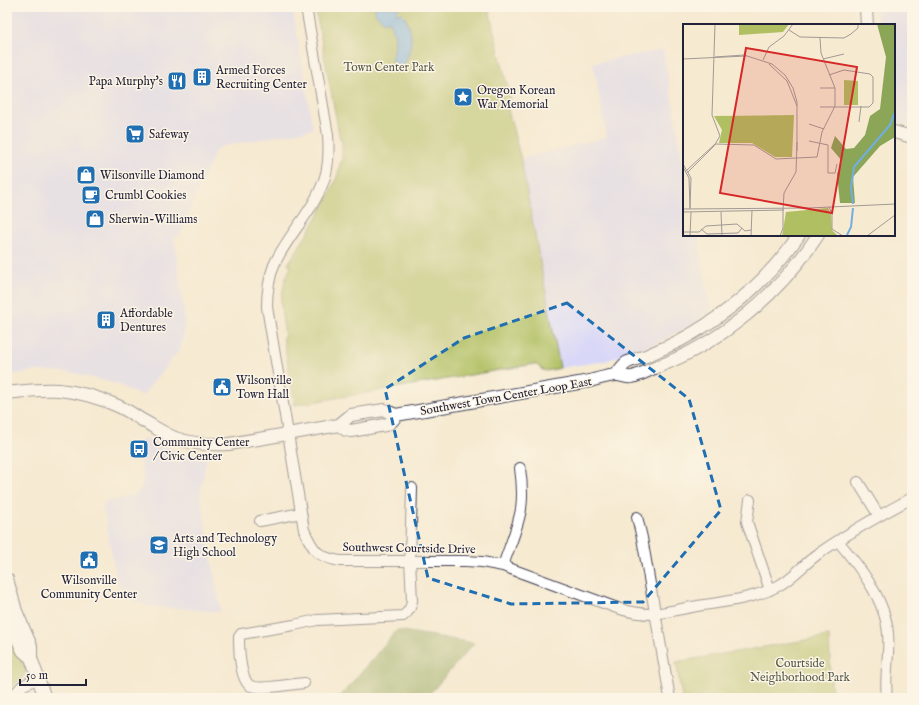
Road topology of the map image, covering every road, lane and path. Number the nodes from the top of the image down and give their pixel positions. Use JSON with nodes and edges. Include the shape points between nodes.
{"nodes":[{"id":1,"x":306,"y":7,"type":"edge"},
{"id":2,"x":865,"y":8,"type":"edge"},
{"id":3,"x":867,"y":24,"type":"edge"},
{"id":4,"x":895,"y":132,"type":"edge"},
{"id":5,"x":912,"y":137,"type":"edge"},
{"id":6,"x":798,"y":236,"type":"edge"},
{"id":7,"x":817,"y":236,"type":"edge"},
{"id":8,"x":616,"y":375,"type":"junction"},
{"id":9,"x":7,"y":393,"type":"edge"},
{"id":10,"x":288,"y":434,"type":"junction"},
{"id":11,"x":520,"y":468,"type":"dead end"},
{"id":12,"x":858,"y":482,"type":"dead end"},
{"id":13,"x":412,"y":488,"type":"dead end"},
{"id":14,"x":912,"y":498,"type":"edge"},
{"id":15,"x":750,"y":500,"type":"dead end"},
{"id":16,"x":301,"y":513,"type":"junction"},
{"id":17,"x":879,"y":516,"type":"junction"},
{"id":18,"x":637,"y":517,"type":"dead end"},
{"id":19,"x":260,"y":521,"type":"dead end"},
{"id":20,"x":838,"y":541,"type":"junction"},
{"id":21,"x":410,"y":560,"type":"junction"},
{"id":22,"x":503,"y":566,"type":"junction"},
{"id":23,"x":7,"y":580,"type":"edge"},
{"id":24,"x":770,"y":590,"type":"junction"},
{"id":25,"x":7,"y":614,"type":"edge"},
{"id":26,"x":655,"y":614,"type":"junction"},
{"id":27,"x":31,"y":658,"type":"junction"},
{"id":28,"x":38,"y":678,"type":"junction"},
{"id":29,"x":304,"y":683,"type":"dead end"},
{"id":30,"x":11,"y":698,"type":"edge"},
{"id":31,"x":44,"y":698,"type":"edge"},
{"id":32,"x":670,"y":698,"type":"edge"},
{"id":33,"x":887,"y":698,"type":"edge"}],
"edges":[{"from":1,"to":10,"type":"street","name":"Southwest Courtside Drive","via":[[328,135],[328,156],[327,168],[316,199],[274,266],[267,297],[268,317]]},
{"from":2,"to":3,"type":"main road"},
{"from":4,"to":5,"type":"main road"},
{"from":6,"to":8,"type":"main road","via":[[768,274],[730,308],[694,333],[626,363]]},
{"from":7,"to":8,"type":"main road","name":"Southwest Town Center Loop East","via":[[779,284],[759,304],[724,331],[666,364],[631,377]]},
{"from":8,"to":10,"type":"main road","name":"Southwest Town Center Loop East","via":[[396,415],[389,424],[379,426],[351,431],[339,425]]},
{"from":9,"to":10,"type":"main road","name":"Southwest Town Center Loop East","via":[[60,390],[82,394],[120,407],[174,438],[196,443],[229,444]]},
{"from":10,"to":16,"type":"street","name":"Southwest Courtside Drive"},
{"from":11,"to":22,"type":"street","via":[[521,508]]},
{"from":12,"to":17,"type":"street"},
{"from":13,"to":21,"type":"street"},
{"from":14,"to":17,"type":"street","name":"Southwest Courtside Drive"},
{"from":15,"to":24,"type":"street","via":[[747,522]]},
{"from":16,"to":19,"type":"street"},
{"from":16,"to":21,"type":"street","name":"Southwest Courtside Drive","via":[[310,545],[315,551],[330,559]]},
{"from":17,"to":20,"type":"street","name":"Southwest Courtside Drive"},
{"from":18,"to":26,"type":"street"},
{"from":20,"to":24,"type":"street","name":"Southwest Courtside Drive","via":[[787,581]]},
{"from":20,"to":33,"type":"street","via":[[857,564],[883,611],[888,634]]},
{"from":21,"to":22,"type":"street","name":"Southwest Courtside Drive","via":[[476,561]]},
{"from":21,"to":29,"type":"street","via":[[412,601],[404,616],[317,620],[240,636],[242,674],[249,685],[264,688]]},
{"from":22,"to":26,"type":"street","name":"Southwest Courtside Drive","via":[[617,608]]},
{"from":23,"to":27,"type":"main road","via":[[16,611],[31,646]]},
{"from":24,"to":26,"type":"street","name":"Southwest Courtside Drive","via":[[739,599]]},
{"from":25,"to":27,"type":"main road","via":[[23,651]]},
{"from":26,"to":32,"type":"street"},
{"from":27,"to":28,"type":"main road"},
{"from":28,"to":30,"type":"street","via":[[22,686]]},
{"from":28,"to":31,"type":"main road"}]}
